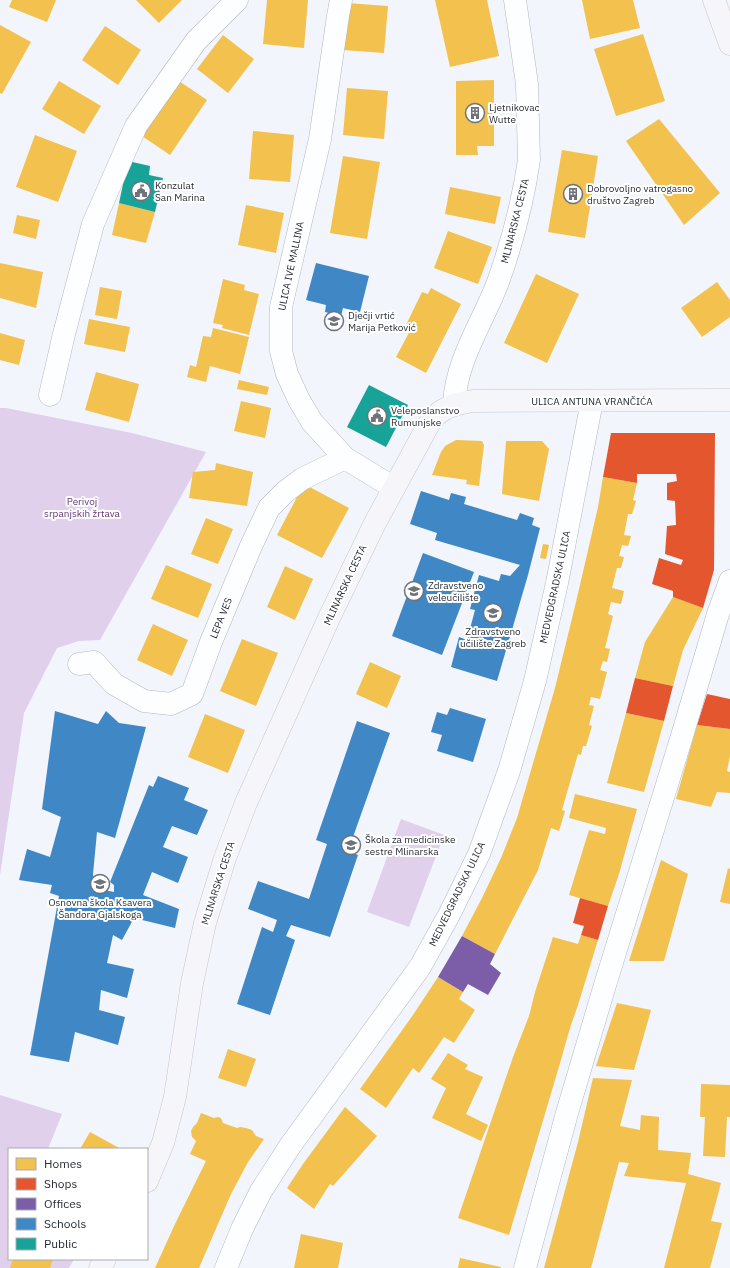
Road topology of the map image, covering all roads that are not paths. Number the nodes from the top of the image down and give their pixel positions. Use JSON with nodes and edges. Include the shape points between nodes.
{"nodes":[{"id":1,"x":238,"y":0,"type":"edge"},
{"id":2,"x":341,"y":0,"type":"edge"},
{"id":3,"x":515,"y":0,"type":"edge"},
{"id":4,"x":714,"y":0,"type":"edge"},
{"id":5,"x":730,"y":44,"type":"edge"},
{"id":6,"x":50,"y":395,"type":"dead end"},
{"id":7,"x":730,"y":400,"type":"edge"},
{"id":8,"x":592,"y":401,"type":"junction"},
{"id":9,"x":454,"y":404,"type":"junction"},
{"id":10,"x":345,"y":458,"type":"junction"},
{"id":11,"x":394,"y":488,"type":"junction"},
{"id":12,"x":730,"y":580,"type":"edge"},
{"id":13,"x":79,"y":664,"type":"dead end"},
{"id":14,"x":148,"y":1179,"type":"edge"},
{"id":15,"x":226,"y":1268,"type":"edge"},
{"id":16,"x":525,"y":1268,"type":"edge"}],
"edges":[{"from":1,"to":6,"type":"street","via":[[196,41],[136,126],[93,224]]},
{"from":2,"to":10,"type":"street","name":"ULICA IVE MALLINA","via":[[320,139],[281,307],[280,326],[281,351],[287,374],[299,400],[312,422]]},
{"from":3,"to":9,"type":"street","name":"MLINARSKA CESTA","via":[[527,84],[527,173],[511,242],[498,282],[458,376]]},
{"from":4,"to":5,"type":"main road"},
{"from":7,"to":8,"type":"main road","name":"ULICA ANTUNA VRANČIĆA"},
{"from":8,"to":9,"type":"main road","name":"ULICA ANTUNA VRANČIĆA","via":[[474,401]]},
{"from":8,"to":15,"type":"street","name":"MEDVEDGRADSKA ULICA","via":[[557,583],[535,681],[509,771],[480,854],[420,967],[290,1146],[261,1191]]},
{"from":9,"to":11,"type":"main road","name":"MLINARSKA CESTA","via":[[437,413],[432,420]]},
{"from":10,"to":11,"type":"street","name":"ULICA IVE MALLINA"},
{"from":10,"to":13,"type":"street","name":"LEPA VES","via":[[302,479],[269,508],[251,546],[192,694],[171,704],[144,701],[114,684],[94,662]]},
{"from":11,"to":14,"type":"main road","name":"MLINARSKA CESTA","via":[[368,536],[293,697],[246,803],[225,858],[205,923],[192,982],[173,1105],[164,1143]]},
{"from":12,"to":16,"type":"street","via":[[605,985]]}]}
